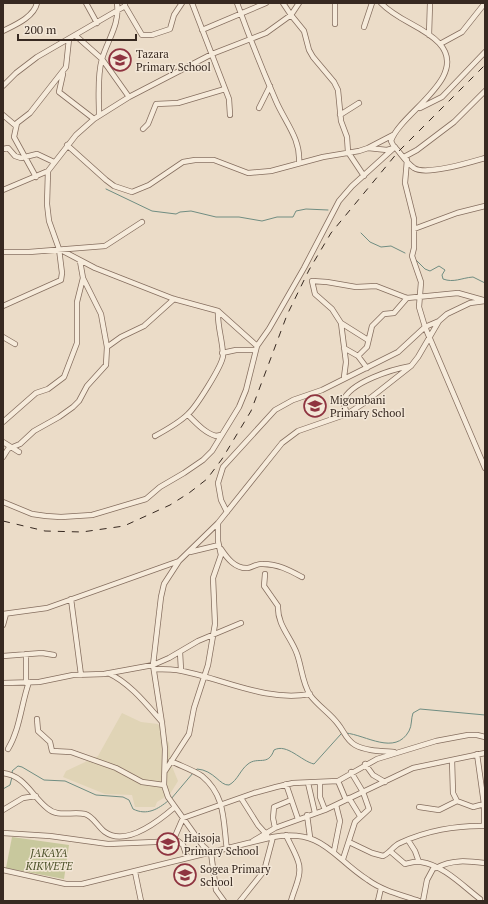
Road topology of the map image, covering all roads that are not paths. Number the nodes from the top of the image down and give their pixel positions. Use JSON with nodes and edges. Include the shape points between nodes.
{"nodes":[{"id":1,"x":37,"y":3,"type":"edge"},
{"id":2,"x":86,"y":3,"type":"edge"},
{"id":3,"x":117,"y":3,"type":"edge"},
{"id":4,"x":182,"y":3,"type":"edge"},
{"id":5,"x":192,"y":3,"type":"edge"},
{"id":6,"x":237,"y":3,"type":"edge"},
{"id":7,"x":266,"y":3,"type":"edge"},
{"id":8,"x":283,"y":3,"type":"edge"},
{"id":9,"x":299,"y":3,"type":"edge"},
{"id":10,"x":335,"y":3,"type":"edge"},
{"id":11,"x":372,"y":3,"type":"edge"},
{"id":12,"x":381,"y":3,"type":"edge"},
{"id":13,"x":430,"y":3,"type":"edge"},
{"id":14,"x":485,"y":3,"type":"edge"},
{"id":15,"x":125,"y":4,"type":"edge"},
{"id":16,"x":118,"y":9,"type":"junction"},
{"id":17,"x":241,"y":15,"type":"junction"},
{"id":18,"x":291,"y":16,"type":"junction"},
{"id":19,"x":97,"y":23,"type":"junction"},
{"id":20,"x":335,"y":24,"type":"dead end"},
{"id":21,"x":364,"y":27,"type":"dead end"},
{"id":22,"x":202,"y":30,"type":"junction"},
{"id":23,"x":3,"y":31,"type":"edge"},
{"id":24,"x":428,"y":35,"type":"junction"},
{"id":25,"x":76,"y":36,"type":"junction"},
{"id":26,"x":69,"y":39,"type":"junction"},
{"id":27,"x":250,"y":39,"type":"junction"},
{"id":28,"x":440,"y":44,"type":"junction"},
{"id":29,"x":485,"y":52,"type":"edge"},
{"id":30,"x":212,"y":54,"type":"junction"},
{"id":31,"x":102,"y":59,"type":"junction"},
{"id":32,"x":63,"y":72,"type":"junction"},
{"id":33,"x":3,"y":86,"type":"edge"},
{"id":34,"x":270,"y":86,"type":"junction"},
{"id":35,"x":225,"y":89,"type":"junction"},
{"id":36,"x":485,"y":91,"type":"edge"},
{"id":37,"x":129,"y":97,"type":"junction"},
{"id":38,"x":359,"y":103,"type":"dead end"},
{"id":39,"x":259,"y":108,"type":"dead end"},
{"id":40,"x":418,"y":109,"type":"junction"},
{"id":41,"x":99,"y":114,"type":"junction"},
{"id":42,"x":3,"y":115,"type":"edge"},
{"id":43,"x":230,"y":115,"type":"dead end"},
{"id":44,"x":340,"y":115,"type":"junction"},
{"id":45,"x":94,"y":119,"type":"junction"},
{"id":46,"x":16,"y":126,"type":"junction"},
{"id":47,"x":143,"y":129,"type":"dead end"},
{"id":48,"x":393,"y":135,"type":"junction"},
{"id":49,"x":67,"y":145,"type":"junction"},
{"id":50,"x":395,"y":147,"type":"junction"},
{"id":51,"x":3,"y":148,"type":"edge"},
{"id":52,"x":368,"y":148,"type":"junction"},
{"id":53,"x":348,"y":152,"type":"junction"},
{"id":54,"x":26,"y":157,"type":"junction"},
{"id":55,"x":405,"y":158,"type":"junction"},
{"id":56,"x":485,"y":158,"type":"edge"},
{"id":57,"x":54,"y":162,"type":"junction"},
{"id":58,"x":299,"y":163,"type":"junction"},
{"id":59,"x":48,"y":171,"type":"junction"},
{"id":60,"x":364,"y":176,"type":"junction"},
{"id":61,"x":36,"y":177,"type":"junction"},
{"id":62,"x":3,"y":190,"type":"edge"},
{"id":63,"x":485,"y":206,"type":"edge"},
{"id":64,"x":142,"y":222,"type":"dead end"},
{"id":65,"x":414,"y":230,"type":"junction"},
{"id":66,"x":59,"y":248,"type":"junction"},
{"id":67,"x":3,"y":252,"type":"edge"},
{"id":68,"x":80,"y":261,"type":"junction"},
{"id":69,"x":83,"y":278,"type":"junction"},
{"id":70,"x":420,"y":297,"type":"junction"},
{"id":71,"x":407,"y":298,"type":"junction"},
{"id":72,"x":174,"y":299,"type":"junction"},
{"id":73,"x":485,"y":301,"type":"edge"},
{"id":74,"x":3,"y":306,"type":"edge"},
{"id":75,"x":218,"y":311,"type":"junction"},
{"id":76,"x":439,"y":321,"type":"junction"},
{"id":77,"x":341,"y":323,"type":"junction"},
{"id":78,"x":426,"y":327,"type":"junction"},
{"id":79,"x":3,"y":337,"type":"edge"},
{"id":80,"x":430,"y":337,"type":"junction"},
{"id":81,"x":368,"y":340,"type":"junction"},
{"id":82,"x":15,"y":344,"type":"dead end"},
{"id":83,"x":107,"y":347,"type":"junction"},
{"id":84,"x":256,"y":348,"type":"junction"},
{"id":85,"x":344,"y":348,"type":"junction"},
{"id":86,"x":222,"y":353,"type":"junction"},
{"id":87,"x":358,"y":356,"type":"junction"},
{"id":88,"x":411,"y":366,"type":"junction"},
{"id":89,"x":367,"y":368,"type":"junction"},
{"id":90,"x":344,"y":377,"type":"junction"},
{"id":91,"x":347,"y":414,"type":"junction"},
{"id":92,"x":3,"y":415,"type":"edge"},
{"id":93,"x":11,"y":415,"type":"junction"},
{"id":94,"x":188,"y":415,"type":"junction"},
{"id":95,"x":3,"y":422,"type":"edge"},
{"id":96,"x":222,"y":435,"type":"junction"},
{"id":97,"x":155,"y":436,"type":"dead end"},
{"id":98,"x":3,"y":442,"type":"edge"},
{"id":99,"x":11,"y":448,"type":"junction"},
{"id":100,"x":19,"y":452,"type":"dead end"},
{"id":101,"x":3,"y":457,"type":"edge"},
{"id":102,"x":485,"y":468,"type":"edge"},
{"id":103,"x":3,"y":502,"type":"edge"},
{"id":104,"x":227,"y":512,"type":"junction"},
{"id":105,"x":218,"y":523,"type":"junction"},
{"id":106,"x":220,"y":546,"type":"junction"},
{"id":107,"x":188,"y":552,"type":"junction"},
{"id":108,"x":179,"y":561,"type":"junction"},
{"id":109,"x":265,"y":574,"type":"dead end"},
{"id":110,"x":302,"y":577,"type":"dead end"},
{"id":111,"x":71,"y":599,"type":"junction"},
{"id":112,"x":4,"y":614,"type":"edge"},
{"id":113,"x":241,"y":623,"type":"dead end"},
{"id":114,"x":3,"y":625,"type":"edge"},
{"id":115,"x":214,"y":634,"type":"junction"},
{"id":116,"x":180,"y":652,"type":"junction"},
{"id":117,"x":26,"y":654,"type":"junction"},
{"id":118,"x":54,"y":654,"type":"dead end"},
{"id":119,"x":3,"y":656,"type":"edge"},
{"id":120,"x":154,"y":667,"type":"junction"},
{"id":121,"x":181,"y":670,"type":"junction"},
{"id":122,"x":108,"y":673,"type":"junction"},
{"id":123,"x":81,"y":675,"type":"junction"},
{"id":124,"x":205,"y":677,"type":"junction"},
{"id":125,"x":27,"y":682,"type":"junction"},
{"id":126,"x":3,"y":683,"type":"edge"},
{"id":127,"x":310,"y":694,"type":"junction"},
{"id":128,"x":37,"y":719,"type":"dead end"},
{"id":129,"x":162,"y":723,"type":"junction"},
{"id":130,"x":485,"y":737,"type":"edge"},
{"id":131,"x":8,"y":749,"type":"dead end"},
{"id":132,"x":398,"y":753,"type":"junction"},
{"id":133,"x":485,"y":753,"type":"edge"},
{"id":134,"x":478,"y":754,"type":"junction"},
{"id":135,"x":452,"y":760,"type":"junction"},
{"id":136,"x":171,"y":761,"type":"junction"},
{"id":137,"x":365,"y":764,"type":"junction"},
{"id":138,"x":164,"y":772,"type":"junction"},
{"id":139,"x":351,"y":772,"type":"junction"},
{"id":140,"x":3,"y":773,"type":"edge"},
{"id":141,"x":338,"y":781,"type":"junction"},
{"id":142,"x":320,"y":782,"type":"junction"},
{"id":143,"x":385,"y":782,"type":"junction"},
{"id":144,"x":308,"y":783,"type":"junction"},
{"id":145,"x":286,"y":784,"type":"junction"},
{"id":146,"x":164,"y":785,"type":"junction"},
{"id":147,"x":363,"y":792,"type":"junction"},
{"id":148,"x":36,"y":796,"type":"junction"},
{"id":149,"x":241,"y":798,"type":"junction"},
{"id":150,"x":348,"y":799,"type":"junction"},
{"id":151,"x":291,"y":800,"type":"junction"},
{"id":152,"x":457,"y":801,"type":"junction"},
{"id":153,"x":484,"y":804,"type":"junction"},
{"id":154,"x":222,"y":805,"type":"junction"},
{"id":155,"x":336,"y":805,"type":"junction"},
{"id":156,"x":175,"y":807,"type":"junction"},
{"id":157,"x":419,"y":807,"type":"dead end"},
{"id":158,"x":3,"y":810,"type":"edge"},
{"id":159,"x":324,"y":810,"type":"junction"},
{"id":160,"x":316,"y":812,"type":"junction"},
{"id":161,"x":307,"y":815,"type":"junction"},
{"id":162,"x":360,"y":816,"type":"junction"},
{"id":163,"x":183,"y":818,"type":"junction"},
{"id":164,"x":298,"y":819,"type":"junction"},
{"id":165,"x":484,"y":826,"type":"edge"},
{"id":166,"x":275,"y":828,"type":"junction"},
{"id":167,"x":3,"y":833,"type":"edge"},
{"id":168,"x":266,"y":833,"type":"junction"},
{"id":169,"x":286,"y":835,"type":"junction"},
{"id":170,"x":271,"y":838,"type":"junction"},
{"id":171,"x":310,"y":838,"type":"junction"},
{"id":172,"x":408,"y":840,"type":"junction"},
{"id":173,"x":173,"y":841,"type":"junction"},
{"id":174,"x":349,"y":842,"type":"junction"},
{"id":175,"x":248,"y":844,"type":"junction"},
{"id":176,"x":226,"y":850,"type":"junction"},
{"id":177,"x":334,"y":852,"type":"junction"},
{"id":178,"x":390,"y":852,"type":"junction"},
{"id":179,"x":211,"y":853,"type":"junction"},
{"id":180,"x":187,"y":857,"type":"junction"},
{"id":181,"x":343,"y":860,"type":"junction"},
{"id":182,"x":418,"y":862,"type":"junction"},
{"id":183,"x":485,"y":863,"type":"edge"},
{"id":184,"x":435,"y":868,"type":"junction"},
{"id":185,"x":3,"y":870,"type":"edge"},
{"id":186,"x":135,"y":872,"type":"junction"},
{"id":187,"x":381,"y":888,"type":"junction"},
{"id":188,"x":485,"y":895,"type":"edge"},
{"id":189,"x":479,"y":900,"type":"edge"},
{"id":190,"x":141,"y":901,"type":"edge"},
{"id":191,"x":224,"y":901,"type":"edge"},
{"id":192,"x":240,"y":901,"type":"edge"},
{"id":193,"x":291,"y":901,"type":"edge"},
{"id":194,"x":378,"y":901,"type":"edge"},
{"id":195,"x":419,"y":901,"type":"edge"},
{"id":196,"x":423,"y":901,"type":"edge"}],
"edges":[{"from":1,"to":23,"type":"street","via":[[33,12]]},
{"from":2,"to":19,"type":"street"},
{"from":3,"to":16,"type":"street"},
{"from":4,"to":15,"type":"street","via":[[170,29],[148,36],[139,32]]},
{"from":5,"to":22,"type":"street"},
{"from":6,"to":17,"type":"street"},
{"from":7,"to":17,"type":"street"},
{"from":8,"to":18,"type":"street"},
{"from":9,"to":18,"type":"street"},
{"from":10,"to":20,"type":"street"},
{"from":11,"to":21,"type":"street"},
{"from":12,"to":24,"type":"street","via":[[403,21]]},
{"from":13,"to":24,"type":"street"},
{"from":14,"to":28,"type":"street","via":[[462,32]]},
{"from":15,"to":16,"type":"street"},
{"from":16,"to":19,"type":"street"},
{"from":16,"to":31,"type":"street","via":[[117,21]]},
{"from":17,"to":22,"type":"street"},
{"from":17,"to":27,"type":"street"},
{"from":18,"to":27,"type":"street","via":[[266,33]]},
{"from":18,"to":44,"type":"street","via":[[304,31],[313,57],[338,90]]},
{"from":19,"to":25,"type":"street"},
{"from":22,"to":30,"type":"street"},
{"from":24,"to":28,"type":"street"},
{"from":25,"to":26,"type":"street"},
{"from":25,"to":31,"type":"street"},
{"from":26,"to":32,"type":"street","via":[[68,63]]},
{"from":26,"to":33,"type":"street","via":[[30,62]]},
{"from":27,"to":30,"type":"street"},
{"from":27,"to":34,"type":"street"},
{"from":28,"to":40,"type":"street","via":[[445,50],[448,63],[433,92]]},
{"from":29,"to":40,"type":"street","via":[[442,97]]},
{"from":30,"to":35,"type":"street"},
{"from":30,"to":37,"type":"street"},
{"from":31,"to":37,"type":"street"},
{"from":31,"to":41,"type":"street"},
{"from":32,"to":45,"type":"street","via":[[59,92]]},
{"from":32,"to":46,"type":"street"},
{"from":34,"to":39,"type":"street"},
{"from":34,"to":58,"type":"street","via":[[294,134],[299,150]]},
{"from":35,"to":43,"type":"street","via":[[229,99]]},
{"from":35,"to":47,"type":"street","via":[[178,103],[156,104],[148,124]]},
{"from":36,"to":55,"type":"street","via":[[454,122]]},
{"from":37,"to":41,"type":"street"},
{"from":38,"to":44,"type":"street"},
{"from":40,"to":48,"type":"street"},
{"from":41,"to":45,"type":"street"},
{"from":42,"to":46,"type":"street"},
{"from":44,"to":53,"type":"street","via":[[347,136]]},
{"from":45,"to":49,"type":"street"},
{"from":46,"to":54,"type":"street","via":[[14,137]]},
{"from":48,"to":50,"type":"street","via":[[391,141]]},
{"from":48,"to":52,"type":"street"},
{"from":49,"to":57,"type":"street"},
{"from":49,"to":58,"type":"street","via":[[114,186],[132,192],[149,185],[176,165],[195,160],[221,161],[248,173]]},
{"from":50,"to":52,"type":"street","via":[[387,150]]},
{"from":50,"to":55,"type":"street"},
{"from":50,"to":60,"type":"street"},
{"from":51,"to":54,"type":"street","via":[[8,148],[18,158]]},
{"from":52,"to":53,"type":"street"},
{"from":53,"to":58,"type":"street"},
{"from":53,"to":60,"type":"street"},
{"from":54,"to":57,"type":"street","via":[[40,154]]},
{"from":54,"to":61,"type":"street"},
{"from":55,"to":56,"type":"street","via":[[414,168],[420,170],[448,168]]},
{"from":55,"to":65,"type":"street","via":[[404,182],[412,207]]},
{"from":57,"to":59,"type":"street"},
{"from":59,"to":61,"type":"street"},
{"from":59,"to":66,"type":"street","via":[[49,221]]},
{"from":60,"to":84,"type":"street","via":[[339,201],[301,274]]},
{"from":61,"to":62,"type":"street"},
{"from":63,"to":65,"type":"street","via":[[456,213]]},
{"from":64,"to":66,"type":"street","via":[[105,246]]},
{"from":65,"to":70,"type":"street","via":[[412,256],[421,282]]},
{"from":66,"to":67,"type":"street"},
{"from":66,"to":68,"type":"street"},
{"from":66,"to":74,"type":"street","via":[[61,280]]},
{"from":68,"to":69,"type":"street"},
{"from":68,"to":72,"type":"street"},
{"from":69,"to":83,"type":"street","via":[[101,314]]},
{"from":69,"to":93,"type":"street","via":[[77,302],[77,343],[64,377],[48,389],[36,393]]},
{"from":70,"to":71,"type":"street"},
{"from":70,"to":73,"type":"street","via":[[458,294]]},
{"from":70,"to":78,"type":"street","via":[[419,306]]},
{"from":71,"to":77,"type":"street","via":[[376,286],[356,287],[312,281],[315,294],[332,309]]},
{"from":71,"to":81,"type":"street","via":[[394,313],[384,314],[372,326]]},
{"from":72,"to":75,"type":"street"},
{"from":72,"to":83,"type":"street","via":[[144,326]]},
{"from":73,"to":76,"type":"street","via":[[457,308]]},
{"from":75,"to":84,"type":"street"},
{"from":75,"to":86,"type":"street","via":[[217,323]]},
{"from":76,"to":78,"type":"street"},
{"from":76,"to":80,"type":"street"},
{"from":77,"to":81,"type":"street"},
{"from":77,"to":85,"type":"street"},
{"from":78,"to":80,"type":"street"},
{"from":78,"to":89,"type":"street","via":[[404,348]]},
{"from":79,"to":82,"type":"street"},
{"from":80,"to":88,"type":"street"},
{"from":80,"to":102,"type":"street"},
{"from":81,"to":87,"type":"street","via":[[365,350]]},
{"from":83,"to":99,"type":"street","via":[[106,365],[87,386],[79,401]]},
{"from":84,"to":86,"type":"street"},
{"from":84,"to":96,"type":"street","via":[[244,399]]},
{"from":85,"to":87,"type":"street"},
{"from":85,"to":90,"type":"street"},
{"from":86,"to":94,"type":"street","via":[[222,360],[212,380]]},
{"from":87,"to":89,"type":"street"},
{"from":88,"to":91,"type":"street","via":[[383,390]]},
{"from":88,"to":91,"type":"street","via":[[373,377],[349,392],[343,401]]},
{"from":89,"to":90,"type":"street"},
{"from":90,"to":104,"type":"street","via":[[322,390],[283,404],[226,461],[218,484],[221,500]]},
{"from":91,"to":104,"type":"street","via":[[298,431],[282,443]]},
{"from":92,"to":93,"type":"street"},
{"from":93,"to":95,"type":"street"},
{"from":94,"to":96,"type":"street","via":[[213,435]]},
{"from":94,"to":97,"type":"street"},
{"from":96,"to":103,"type":"street","via":[[212,451],[195,466],[146,498],[125,506],[92,515],[61,517],[32,514]]},
{"from":98,"to":99,"type":"street"},
{"from":99,"to":100,"type":"street"},
{"from":99,"to":101,"type":"street"},
{"from":104,"to":105,"type":"street"},
{"from":105,"to":106,"type":"street"},
{"from":105,"to":107,"type":"street"},
{"from":106,"to":107,"type":"street"},
{"from":106,"to":110,"type":"street","via":[[230,561],[236,565],[248,568],[261,564],[277,565]]},
{"from":106,"to":115,"type":"street","via":[[220,559],[213,578],[216,612]]},
{"from":107,"to":108,"type":"street"},
{"from":108,"to":111,"type":"street"},
{"from":108,"to":120,"type":"street","via":[[164,584]]},
{"from":109,"to":127,"type":"street","via":[[264,586],[278,606],[281,623],[297,655]]},
{"from":111,"to":112,"type":"street","via":[[47,608]]},
{"from":111,"to":123,"type":"street"},
{"from":112,"to":114,"type":"street"},
{"from":113,"to":115,"type":"street"},
{"from":115,"to":116,"type":"street","via":[[186,646]]},
{"from":115,"to":124,"type":"street"},
{"from":116,"to":120,"type":"street"},
{"from":116,"to":121,"type":"street"},
{"from":117,"to":118,"type":"street"},
{"from":117,"to":119,"type":"street"},
{"from":117,"to":125,"type":"street"},
{"from":120,"to":121,"type":"street"},
{"from":120,"to":122,"type":"street"},
{"from":120,"to":129,"type":"street"},
{"from":121,"to":124,"type":"street"},
{"from":122,"to":123,"type":"street"},
{"from":122,"to":129,"type":"street","via":[[120,680],[145,703]]},
{"from":123,"to":125,"type":"street"},
{"from":124,"to":127,"type":"street","via":[[264,692]]},
{"from":124,"to":136,"type":"street","via":[[194,708],[189,734]]},
{"from":125,"to":126,"type":"street"},
{"from":125,"to":131,"type":"street","via":[[16,736]]},
{"from":127,"to":132,"type":"street","via":[[333,717],[344,736],[354,744],[369,750]]},
{"from":128,"to":146,"type":"street","via":[[38,731],[50,742],[52,751],[71,752],[116,768],[142,782]]},
{"from":129,"to":138,"type":"street"},
{"from":130,"to":132,"type":"street","via":[[452,737]]},
{"from":132,"to":137,"type":"street"},
{"from":133,"to":134,"type":"street"},
{"from":134,"to":135,"type":"street"},
{"from":134,"to":153,"type":"street"},
{"from":135,"to":143,"type":"street","via":[[413,768]]},
{"from":135,"to":152,"type":"street","via":[[453,793]]},
{"from":136,"to":138,"type":"street"},
{"from":136,"to":154,"type":"street","via":[[201,776],[218,794]]},
{"from":137,"to":139,"type":"street"},
{"from":137,"to":143,"type":"street","via":[[373,775]]},
{"from":138,"to":146,"type":"street"},
{"from":139,"to":141,"type":"street"},
{"from":139,"to":147,"type":"street"},
{"from":140,"to":148,"type":"street","via":[[18,777]]},
{"from":141,"to":142,"type":"street"},
{"from":141,"to":150,"type":"street"},
{"from":142,"to":144,"type":"street"},
{"from":142,"to":159,"type":"street"},
{"from":143,"to":147,"type":"street"},
{"from":144,"to":145,"type":"street"},
{"from":144,"to":160,"type":"street"},
{"from":145,"to":149,"type":"street"},
{"from":145,"to":151,"type":"street"},
{"from":146,"to":156,"type":"street"},
{"from":147,"to":150,"type":"street"},
{"from":147,"to":162,"type":"street","via":[[369,809]]},
{"from":148,"to":156,"type":"street","via":[[48,809],[60,814],[86,815],[105,833],[115,836],[137,833]]},
{"from":148,"to":158,"type":"street","via":[[23,798]]},
{"from":149,"to":154,"type":"street"},
{"from":149,"to":168,"type":"street"},
{"from":150,"to":155,"type":"street"},
{"from":150,"to":162,"type":"street"},
{"from":151,"to":164,"type":"street"},
{"from":151,"to":166,"type":"street","via":[[274,807]]},
{"from":152,"to":153,"type":"street","via":[[473,807]]},
{"from":152,"to":157,"type":"street","via":[[439,810]]},
{"from":153,"to":165,"type":"street"},
{"from":154,"to":163,"type":"street"},
{"from":154,"to":176,"type":"street"},
{"from":155,"to":159,"type":"street"},
{"from":155,"to":177,"type":"street","via":[[340,816]]},
{"from":156,"to":163,"type":"street"},
{"from":159,"to":160,"type":"street"},
{"from":160,"to":161,"type":"street"},
{"from":161,"to":164,"type":"street"},
{"from":161,"to":171,"type":"street"},
{"from":162,"to":174,"type":"street","via":[[355,822]]},
{"from":163,"to":173,"type":"street"},
{"from":163,"to":179,"type":"street"},
{"from":164,"to":166,"type":"street"},
{"from":165,"to":172,"type":"street","via":[[448,829]]},
{"from":166,"to":168,"type":"street"},
{"from":167,"to":173,"type":"street","via":[[108,844]]},
{"from":168,"to":170,"type":"street"},
{"from":168,"to":175,"type":"street"},
{"from":169,"to":170,"type":"street"},
{"from":169,"to":171,"type":"street"},
{"from":169,"to":193,"type":"street","via":[[299,862],[298,879]]},
{"from":170,"to":175,"type":"street"},
{"from":170,"to":192,"type":"street","via":[[264,871]]},
{"from":171,"to":177,"type":"street"},
{"from":172,"to":178,"type":"street","via":[[395,846]]},
{"from":172,"to":182,"type":"street"},
{"from":173,"to":180,"type":"street","via":[[181,843]]},
{"from":174,"to":178,"type":"street","via":[[383,856]]},
{"from":174,"to":181,"type":"street"},
{"from":175,"to":176,"type":"street"},
{"from":176,"to":179,"type":"street"},
{"from":177,"to":181,"type":"street"},
{"from":178,"to":182,"type":"street","via":[[405,864]]},
{"from":179,"to":180,"type":"street"},
{"from":179,"to":191,"type":"street","via":[[216,890]]},
{"from":180,"to":186,"type":"street"},
{"from":181,"to":187,"type":"street"},
{"from":182,"to":184,"type":"street"},
{"from":183,"to":184,"type":"street","via":[[452,861]]},
{"from":184,"to":189,"type":"street","via":[[452,876]]},
{"from":184,"to":196,"type":"street","via":[[427,880]]},
{"from":185,"to":186,"type":"street","via":[[66,884],[97,881]]},
{"from":186,"to":190,"type":"street"},
{"from":187,"to":194,"type":"street"},
{"from":187,"to":195,"type":"street"},
{"from":188,"to":189,"type":"street"}]}
